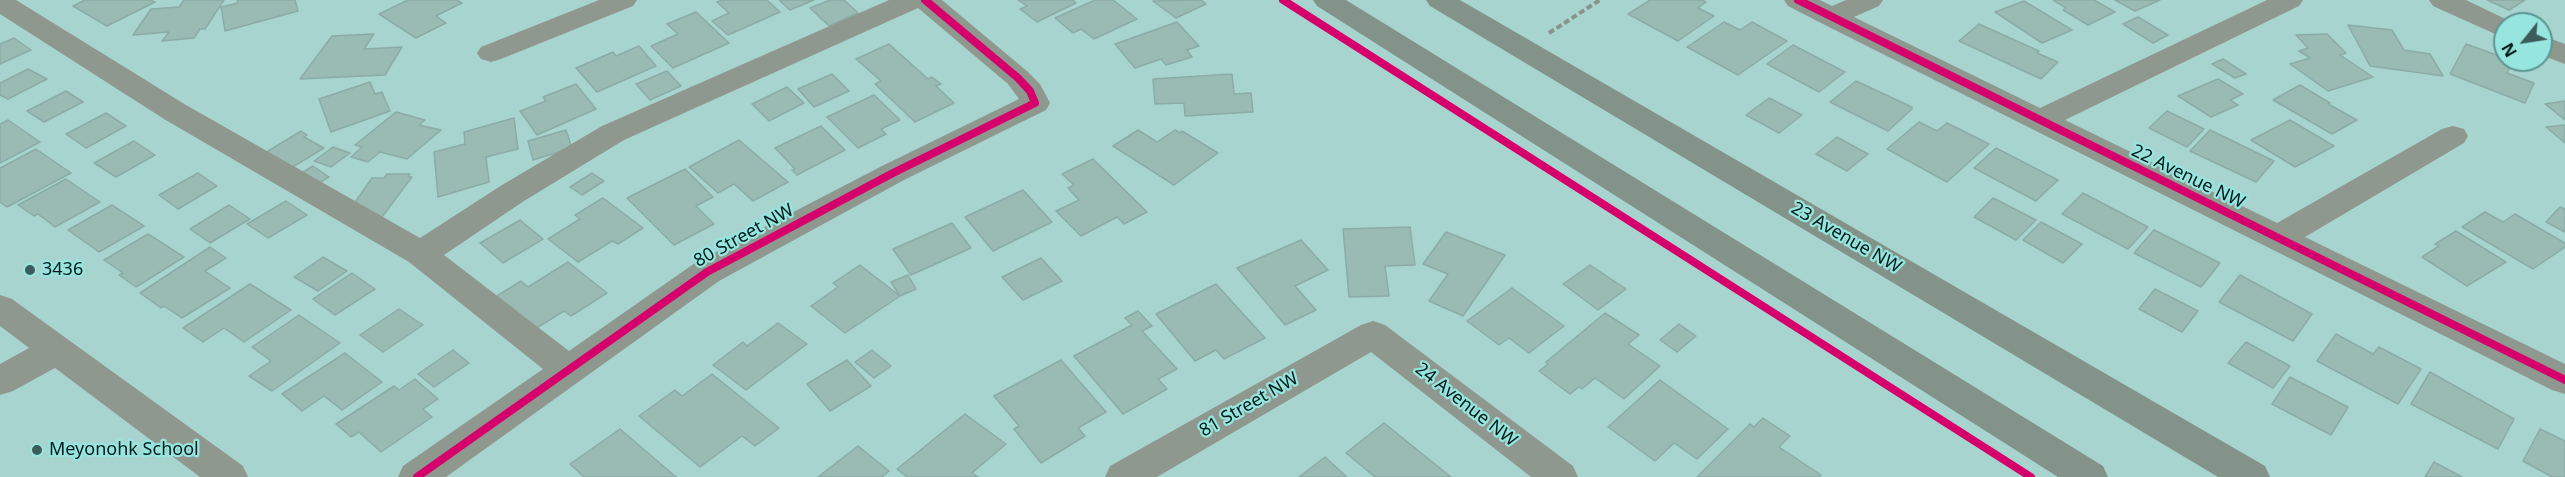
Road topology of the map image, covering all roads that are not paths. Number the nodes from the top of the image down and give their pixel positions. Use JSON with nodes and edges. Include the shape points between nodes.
{"nodes":[{"id":1,"x":623,"y":0,"type":"edge"},
{"id":2,"x":912,"y":0,"type":"edge"},
{"id":3,"x":926,"y":0,"type":"edge"},
{"id":4,"x":1327,"y":0,"type":"edge"},
{"id":5,"x":1440,"y":0,"type":"edge"},
{"id":6,"x":1798,"y":0,"type":"edge"},
{"id":7,"x":1869,"y":0,"type":"edge"},
{"id":8,"x":2289,"y":0,"type":"edge"},
{"id":9,"x":2443,"y":0,"type":"edge"},
{"id":10,"x":0,"y":2,"type":"edge"},
{"id":11,"x":1831,"y":17,"type":"junction"},
{"id":12,"x":2493,"y":23,"type":"edge"},
{"id":13,"x":491,"y":53,"type":"dead end"},
{"id":14,"x":2040,"y":120,"type":"junction"},
{"id":15,"x":2453,"y":136,"type":"dead end"},
{"id":16,"x":2278,"y":238,"type":"junction"},
{"id":17,"x":421,"y":254,"type":"junction"},
{"id":18,"x":0,"y":308,"type":"edge"},
{"id":19,"x":1373,"y":334,"type":"joint"},
{"id":20,"x":57,"y":350,"type":"junction"},
{"id":21,"x":569,"y":370,"type":"junction"},
{"id":22,"x":2565,"y":380,"type":"edge"},
{"id":23,"x":0,"y":381,"type":"edge"},
{"id":24,"x":229,"y":477,"type":"edge"},
{"id":25,"x":417,"y":477,"type":"edge"},
{"id":26,"x":1124,"y":477,"type":"edge"},
{"id":27,"x":1559,"y":477,"type":"edge"},
{"id":28,"x":2089,"y":477,"type":"edge"},
{"id":29,"x":2252,"y":477,"type":"edge"}],
"edges":[{"from":1,"to":13,"type":"street"},
{"from":2,"to":17,"type":"street","via":[[613,133]]},
{"from":3,"to":21,"type":"street","name":"80 Street NW","via":[[1018,78],[1035,103],[706,272]]},
{"from":4,"to":28,"type":"main road"},
{"from":5,"to":29,"type":"main road","name":"23 Avenue NW"},
{"from":6,"to":11,"type":"street","name":"22 Avenue NW"},
{"from":7,"to":11,"type":"street"},
{"from":8,"to":14,"type":"street"},
{"from":9,"to":12,"type":"street"},
{"from":10,"to":17,"type":"street","via":[[175,112]]},
{"from":11,"to":14,"type":"street","name":"22 Avenue NW"},
{"from":14,"to":16,"type":"street","name":"22 Avenue NW"},
{"from":15,"to":16,"type":"street"},
{"from":16,"to":22,"type":"street","name":"22 Avenue NW"},
{"from":17,"to":21,"type":"street"},
{"from":18,"to":20,"type":"street"},
{"from":19,"to":26,"type":"street","name":"81 Street NW"},
{"from":19,"to":27,"type":"street","name":"24 Avenue NW"},
{"from":20,"to":23,"type":"street"},
{"from":20,"to":24,"type":"street"},
{"from":21,"to":25,"type":"street","name":"80 Street NW"}]}
